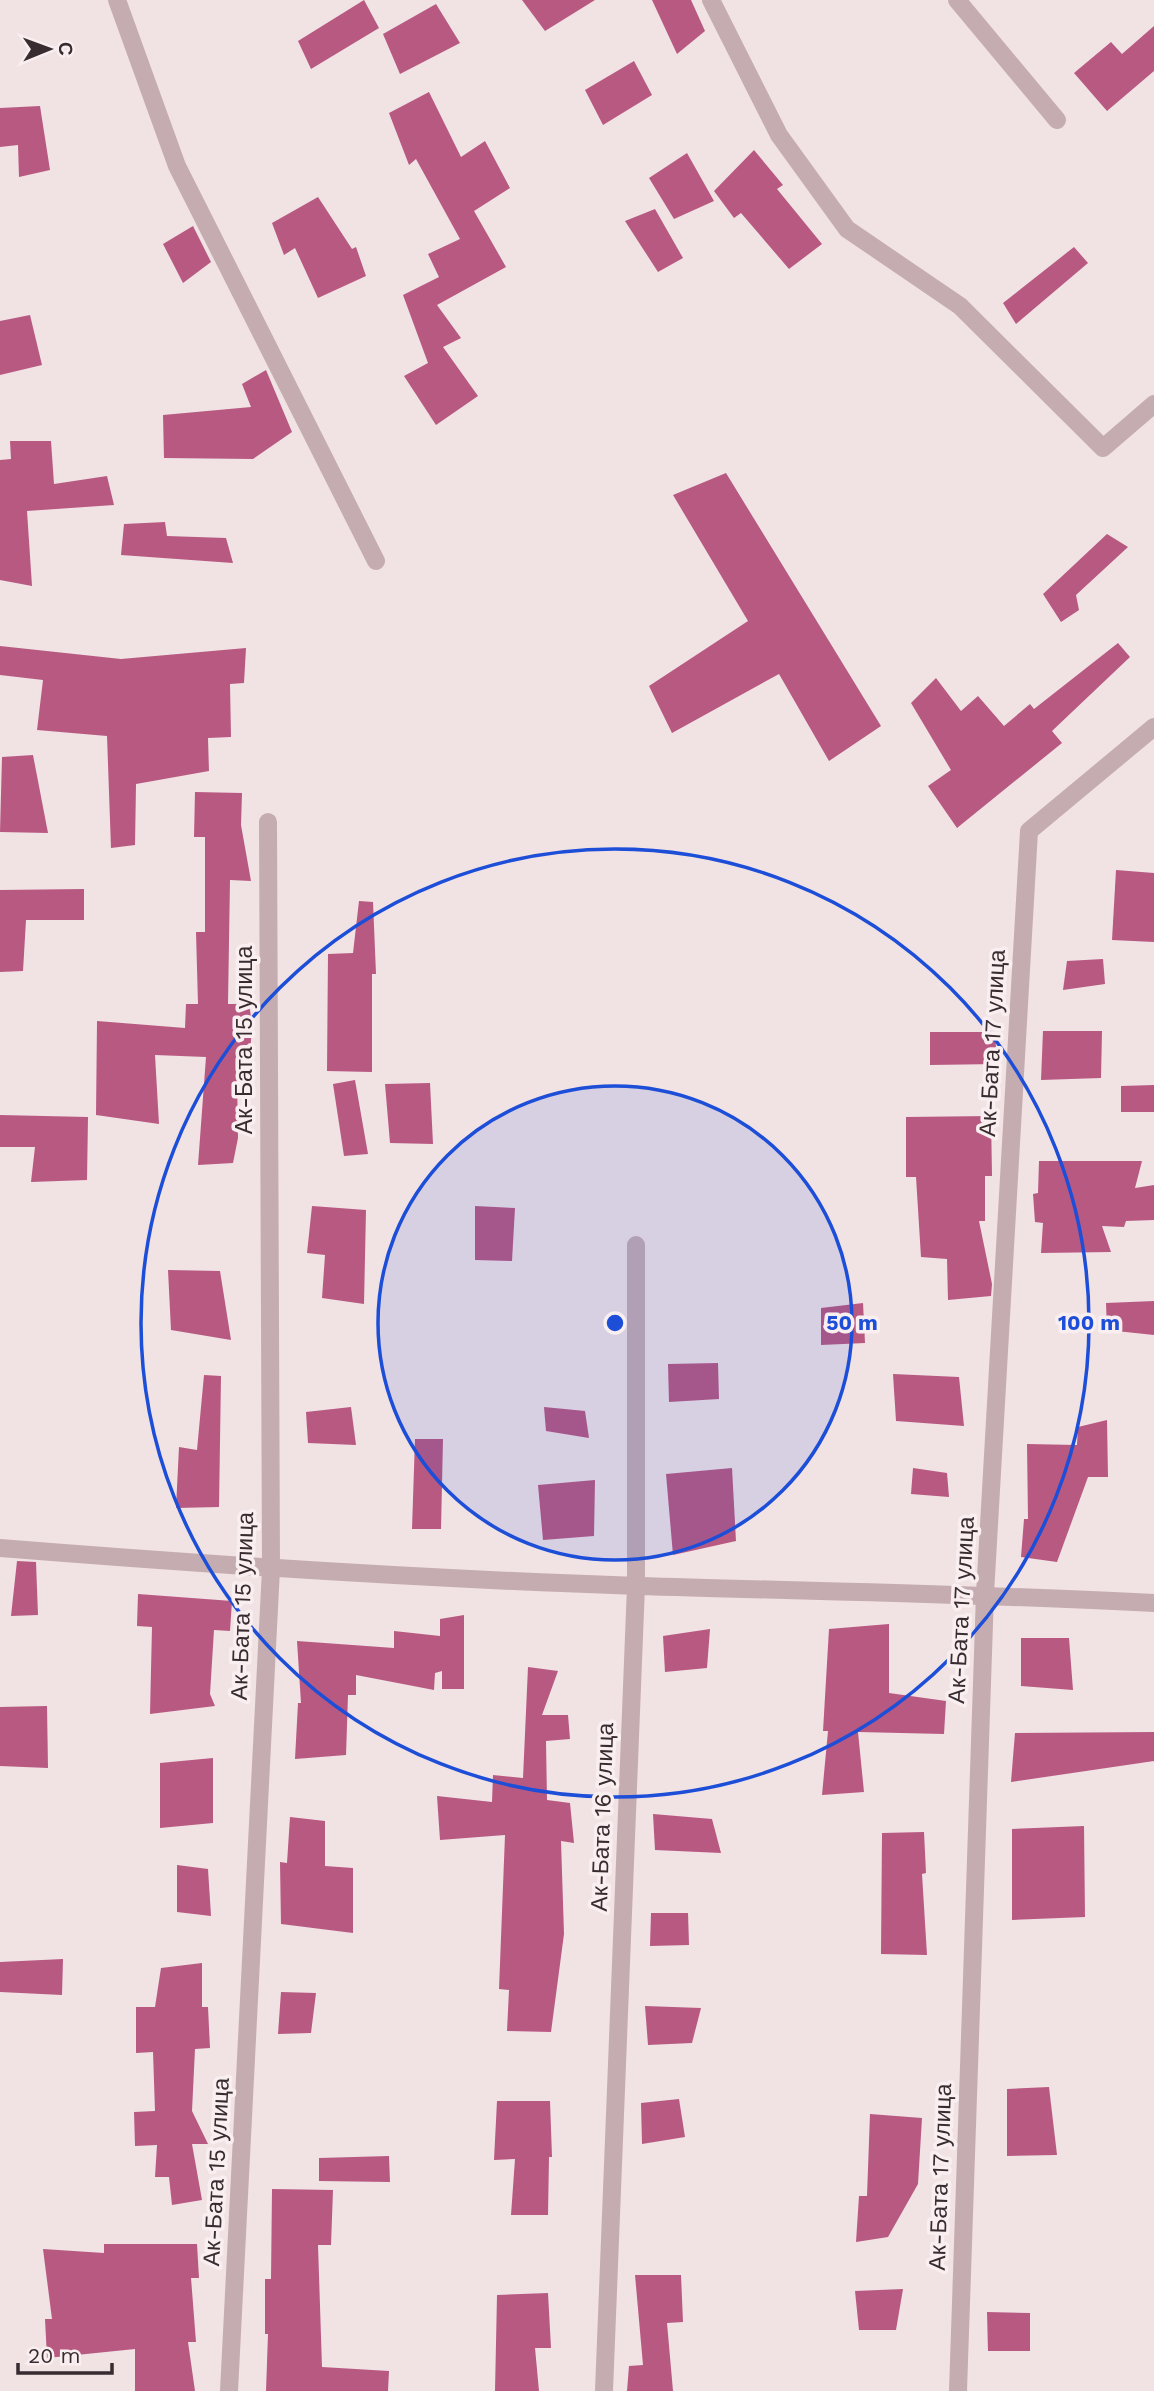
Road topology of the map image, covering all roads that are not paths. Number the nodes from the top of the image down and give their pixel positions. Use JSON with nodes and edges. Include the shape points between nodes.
{"nodes":[{"id":1,"x":117,"y":0,"type":"edge"},
{"id":2,"x":711,"y":0,"type":"edge"},
{"id":3,"x":957,"y":0,"type":"edge"},
{"id":4,"x":1057,"y":120,"type":"dead end"},
{"id":5,"x":1154,"y":404,"type":"edge"},
{"id":6,"x":376,"y":561,"type":"dead end"},
{"id":7,"x":1154,"y":727,"type":"edge"},
{"id":8,"x":268,"y":822,"type":"dead end"},
{"id":9,"x":636,"y":1245,"type":"dead end"},
{"id":10,"x":0,"y":1548,"type":"edge"},
{"id":11,"x":271,"y":1569,"type":"junction"},
{"id":12,"x":636,"y":1586,"type":"junction"},
{"id":13,"x":985,"y":1594,"type":"junction"},
{"id":14,"x":1154,"y":1603,"type":"edge"},
{"id":15,"x":229,"y":2391,"type":"edge"},
{"id":16,"x":604,"y":2391,"type":"edge"},
{"id":17,"x":958,"y":2391,"type":"edge"}],
"edges":[{"from":1,"to":6,"type":"street","via":[[177,166]]},
{"from":2,"to":5,"type":"street","via":[[779,135],[847,229],[960,306],[1103,449]]},
{"from":3,"to":4,"type":"street"},
{"from":7,"to":13,"type":"street","name":"Ак-Бата 17 улица","via":[[1029,831]]},
{"from":8,"to":11,"type":"street","name":"Ак-Бата 15 улица"},
{"from":9,"to":12,"type":"street","name":"Ак-Бата 16 улица"},
{"from":10,"to":11,"type":"street"},
{"from":11,"to":12,"type":"street"},
{"from":11,"to":15,"type":"street","name":"Ак-Бата 15 улица"},
{"from":12,"to":13,"type":"street"},
{"from":12,"to":16,"type":"street","name":"Ак-Бата 16 улица"},
{"from":13,"to":14,"type":"street"},
{"from":13,"to":17,"type":"street","name":"Ак-Бата 17 улица"}]}
